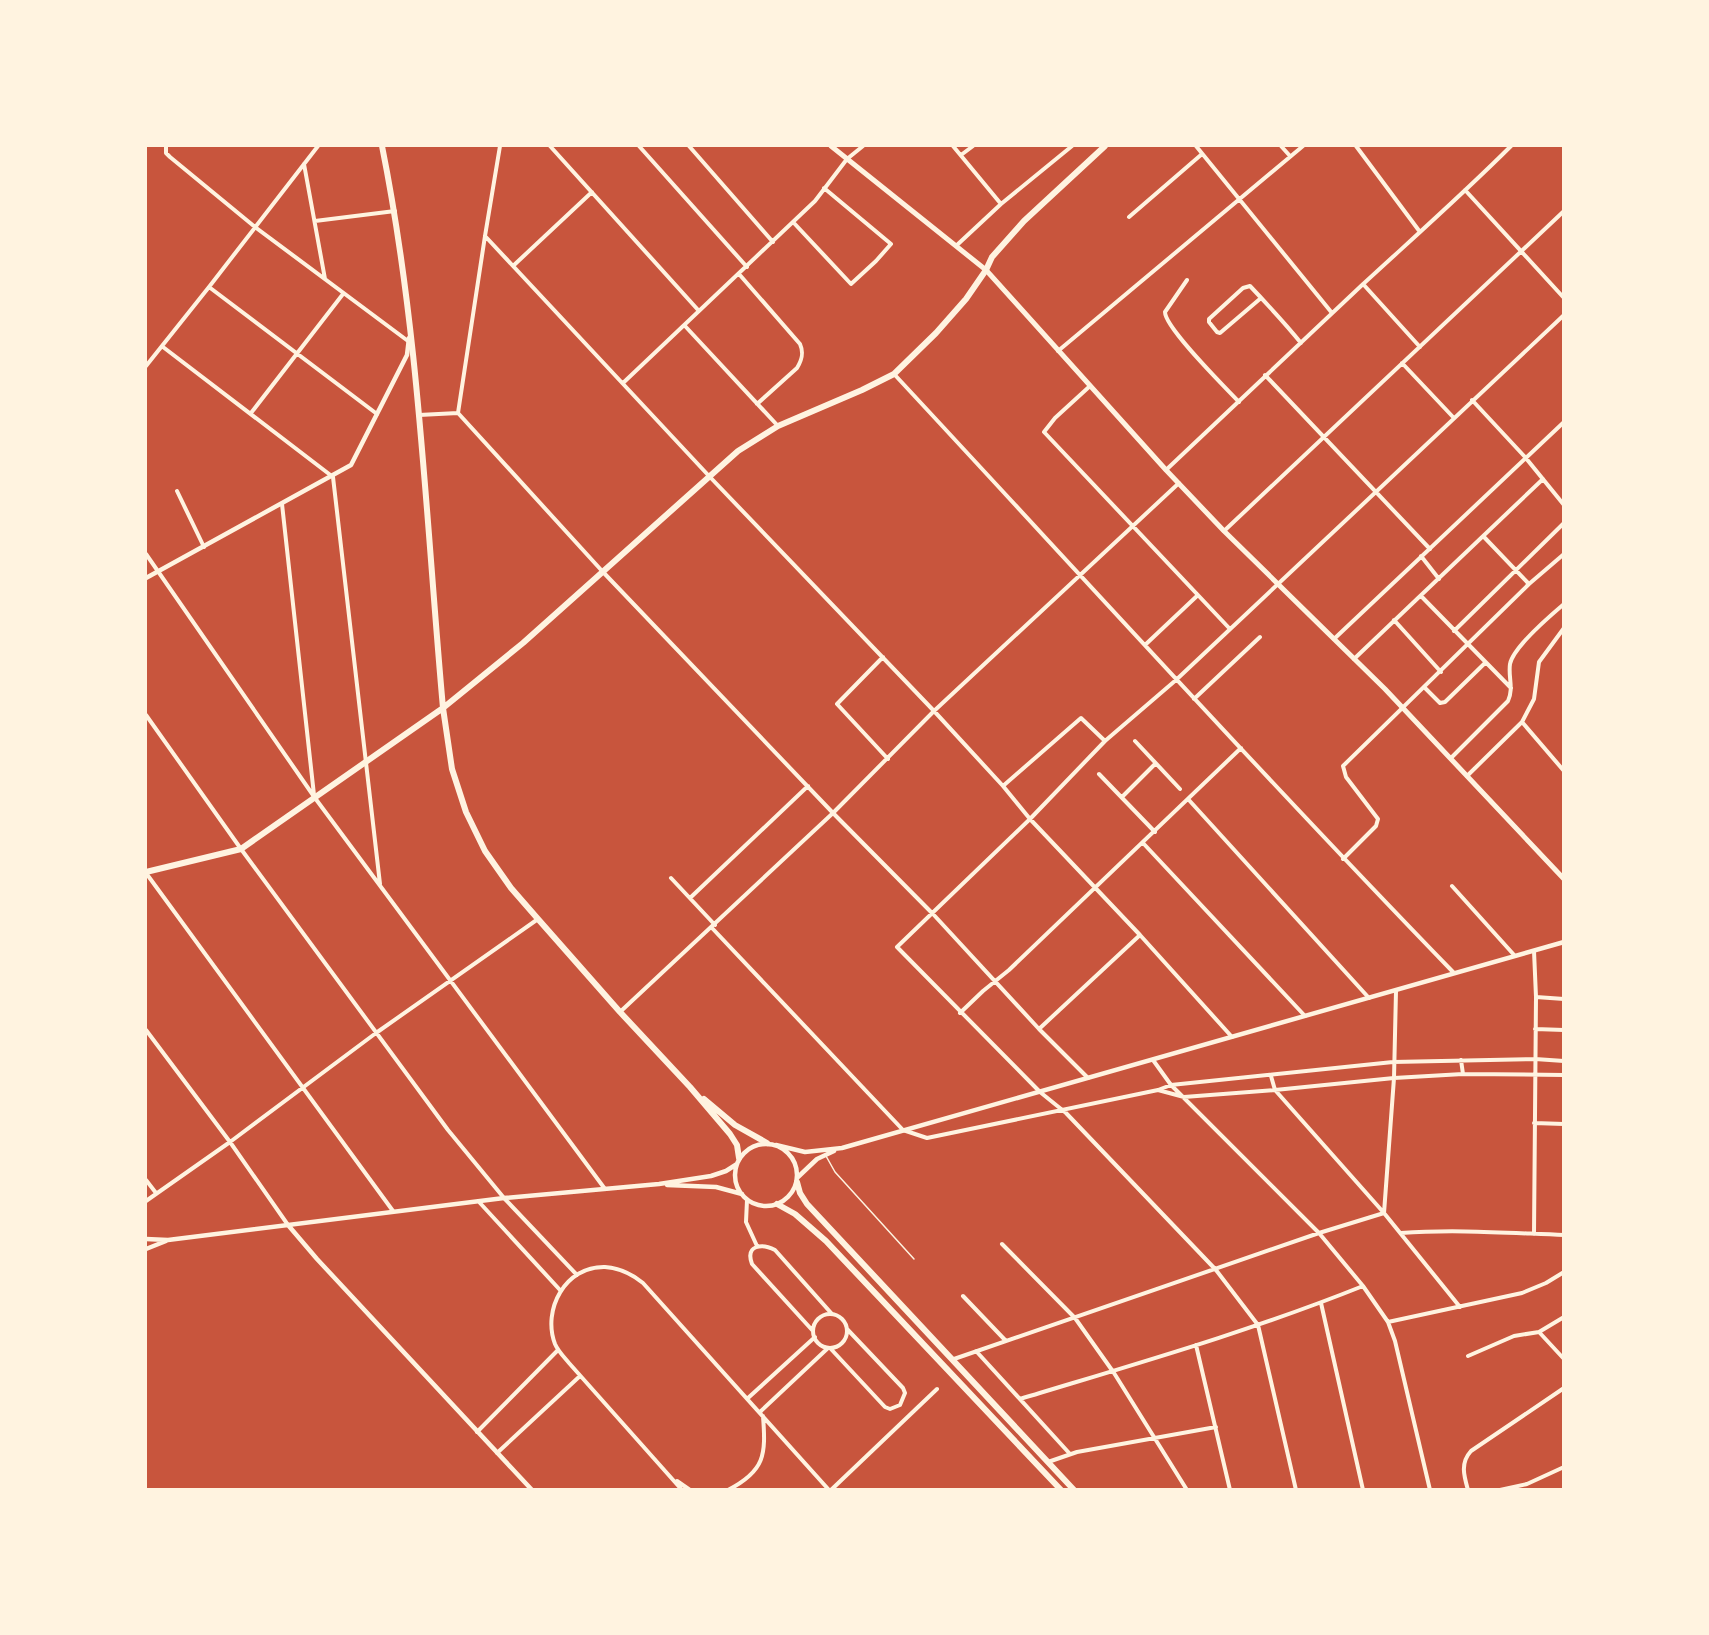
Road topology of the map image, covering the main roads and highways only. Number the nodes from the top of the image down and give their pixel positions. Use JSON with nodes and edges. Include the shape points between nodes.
{"nodes":[{"id":1,"x":382,"y":146,"type":"edge"},
{"id":2,"x":831,"y":146,"type":"edge"},
{"id":3,"x":1105,"y":146,"type":"edge"},
{"id":4,"x":986,"y":270,"type":"junction"},
{"id":5,"x":443,"y":708,"type":"junction"},
{"id":6,"x":146,"y":872,"type":"edge"},
{"id":7,"x":1563,"y":879,"type":"edge"},
{"id":8,"x":690,"y":1087,"type":"junction"},
{"id":9,"x":767,"y":1143,"type":"road end"},
{"id":10,"x":738,"y":1161,"type":"road end"},
{"id":11,"x":797,"y":1180,"type":"road end"},
{"id":12,"x":777,"y":1204,"type":"road end"},
{"id":13,"x":1061,"y":1490,"type":"edge"},
{"id":14,"x":1074,"y":1490,"type":"edge"}],
"edges":[{"from":1,"to":5,"type":"main road","via":[[395,211],[418,415]]},
{"from":2,"to":4,"type":"main road"},
{"from":3,"to":4,"type":"main road","via":[[1024,221],[992,257]]},
{"from":4,"to":5,"type":"main road","via":[[936,333],[894,374],[778,426],[738,451],[507,657]]},
{"from":4,"to":7,"type":"main road","via":[[1166,470],[1385,688]]},
{"from":5,"to":6,"type":"main road","via":[[241,849]]},
{"from":5,"to":8,"type":"main road","via":[[452,769],[466,812],[485,851],[538,919]]},
{"from":8,"to":9,"type":"main road","via":[[735,1125]]},
{"from":8,"to":10,"type":"main road","via":[[734,1140]]},
{"from":11,"to":14,"type":"main road","via":[[807,1204]]},
{"from":12,"to":13,"type":"main road","via":[[801,1218],[826,1241]]}]}
